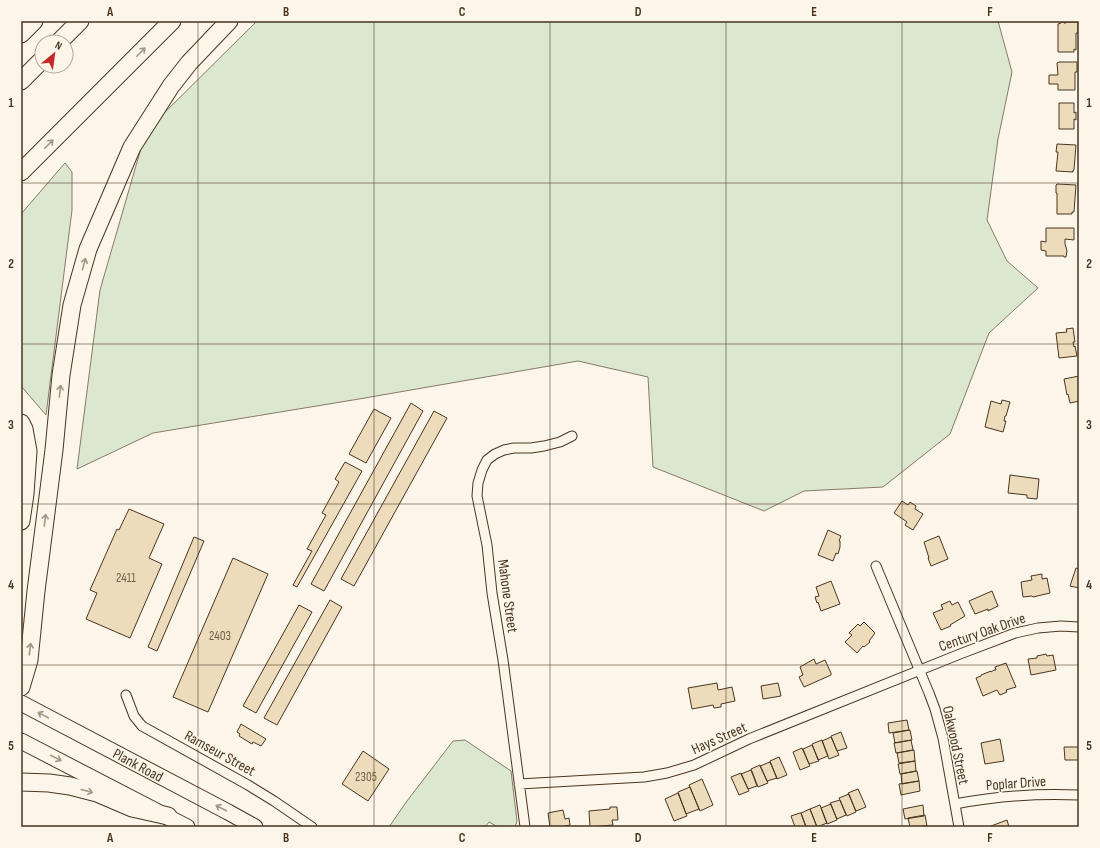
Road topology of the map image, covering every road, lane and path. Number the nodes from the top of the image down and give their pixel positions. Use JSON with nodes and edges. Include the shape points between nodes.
{"nodes":[{"id":1,"x":34,"y":21,"type":"edge"},
{"id":2,"x":80,"y":21,"type":"edge"},
{"id":3,"x":172,"y":21,"type":"edge"},
{"id":4,"x":229,"y":21,"type":"edge"},
{"id":5,"x":21,"y":34,"type":"edge"},
{"id":6,"x":67,"y":34,"type":"edge"},
{"id":7,"x":34,"y":68,"type":"edge"},
{"id":8,"x":21,"y":81,"type":"edge"},
{"id":9,"x":21,"y":172,"type":"edge"},
{"id":10,"x":21,"y":423,"type":"edge"},
{"id":11,"x":572,"y":436,"type":"dead end"},
{"id":12,"x":21,"y":521,"type":"edge"},
{"id":13,"x":876,"y":566,"type":"dead end"},
{"id":14,"x":1079,"y":627,"type":"edge"},
{"id":15,"x":920,"y":670,"type":"junction"},
{"id":16,"x":21,"y":687,"type":"edge"},
{"id":17,"x":126,"y":695,"type":"dead end"},
{"id":18,"x":21,"y":703,"type":"edge"},
{"id":19,"x":21,"y":741,"type":"edge"},
{"id":20,"x":21,"y":782,"type":"edge"},
{"id":21,"x":519,"y":784,"type":"junction"},
{"id":22,"x":1079,"y":795,"type":"edge"},
{"id":23,"x":955,"y":804,"type":"junction"},
{"id":24,"x":168,"y":816,"type":"junction"},
{"id":25,"x":187,"y":827,"type":"edge"},
{"id":26,"x":255,"y":827,"type":"edge"},
{"id":27,"x":312,"y":827,"type":"edge"},
{"id":28,"x":525,"y":827,"type":"edge"},
{"id":29,"x":959,"y":827,"type":"edge"}],
"edges":[{"from":1,"to":5,"type":"highway"},
{"from":2,"to":6,"type":"highway"},
{"from":9,"to":3,"type":"highway","one_way":true},
{"from":16,"to":4,"type":"highway","one_way":true,"via":[[29,660],[61,375],[72,305],[88,249],[132,146],[171,86]]},
{"from":7,"to":8,"type":"highway"},
{"from":10,"to":12,"type":"highway","via":[[28,451]]},
{"from":11,"to":21,"type":"street","name":"Mahone Street","via":[[544,446],[514,448],[495,454],[482,470],[478,483],[477,496],[488,545],[492,593]]},
{"from":13,"to":15,"type":"street","name":"Oakwood Street"},
{"from":14,"to":15,"type":"street","name":"Century Oak Drive","via":[[1038,628],[1015,633]]},
{"from":15,"to":21,"type":"street","name":"Hays Street","via":[[749,739],[694,765],[667,773],[644,777]]},
{"from":15,"to":23,"type":"street","name":"Oakwood Street","via":[[935,709]]},
{"from":17,"to":27,"type":"street","name":"Ramseur Street","via":[[134,716],[142,726],[248,785]]},
{"from":26,"to":18,"type":"highway","name":"Plank Road","one_way":true},
{"from":19,"to":24,"type":"highway","name":"Plank Road","one_way":true},
{"from":20,"to":24,"type":"highway","one_way":true,"via":[[70,786],[96,793],[132,808]]},
{"from":21,"to":28,"type":"street","name":"Mahone Street"},
{"from":22,"to":23,"type":"street","name":"Poplar Drive","via":[[1022,795],[984,798]]},
{"from":23,"to":29,"type":"street","name":"Oakwood Street"},
{"from":24,"to":25,"type":"highway","name":"Plank Road"}]}
